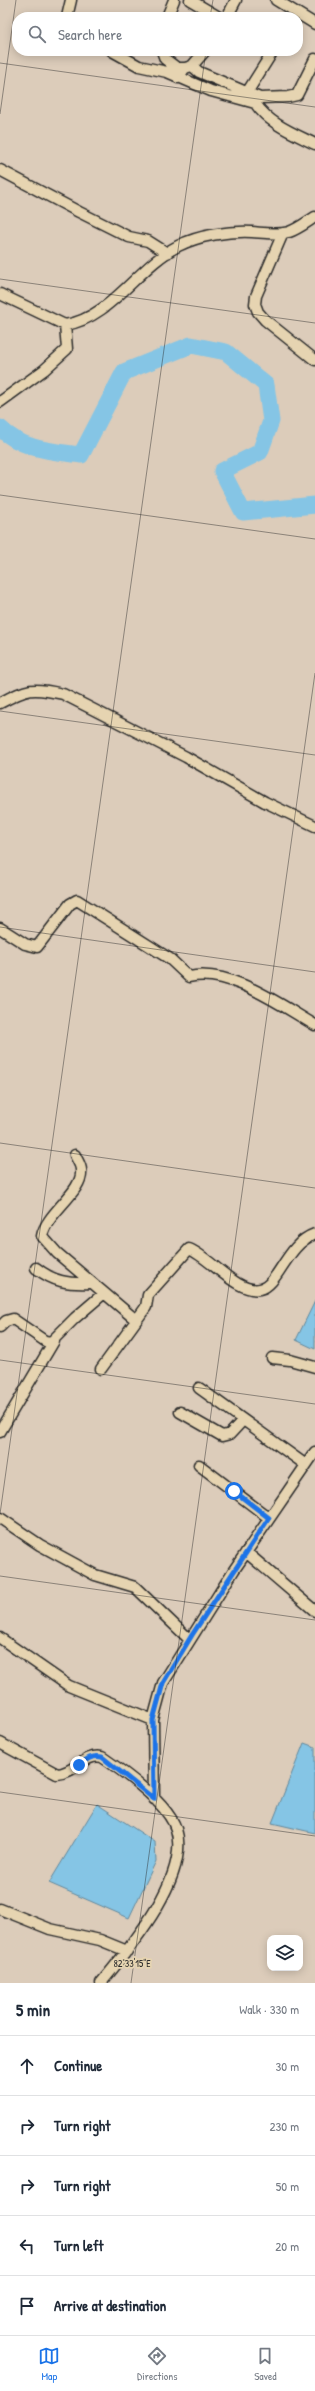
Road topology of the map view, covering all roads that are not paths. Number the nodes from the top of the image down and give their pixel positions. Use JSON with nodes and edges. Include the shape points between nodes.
{"nodes":[{"id":1,"x":71,"y":0,"type":"edge"},
{"id":2,"x":174,"y":0,"type":"edge"},
{"id":3,"x":190,"y":0,"type":"edge"},
{"id":4,"x":236,"y":0,"type":"edge"},
{"id":5,"x":276,"y":0,"type":"edge"},
{"id":6,"x":68,"y":12,"type":"edge"},
{"id":7,"x":169,"y":12,"type":"edge"},
{"id":8,"x":210,"y":12,"type":"edge"},
{"id":9,"x":230,"y":12,"type":"edge"},
{"id":10,"x":290,"y":12,"type":"edge"},
{"id":11,"x":303,"y":19,"type":"edge"},
{"id":12,"x":315,"y":24,"type":"edge"},
{"id":13,"x":121,"y":56,"type":"edge"},
{"id":14,"x":164,"y":56,"type":"edge"},
{"id":15,"x":200,"y":56,"type":"edge"},
{"id":16,"x":270,"y":56,"type":"edge"},
{"id":17,"x":315,"y":59,"type":"edge"},
{"id":18,"x":189,"y":67,"type":"junction"},
{"id":19,"x":178,"y":78,"type":"junction"},
{"id":20,"x":248,"y":92,"type":"junction"},
{"id":21,"x":315,"y":144,"type":"edge"},
{"id":22,"x":0,"y":170,"type":"edge"},
{"id":23,"x":315,"y":217,"type":"edge"},
{"id":24,"x":283,"y":233,"type":"junction"},
{"id":25,"x":167,"y":253,"type":"junction"},
{"id":26,"x":0,"y":294,"type":"edge"},
{"id":27,"x":65,"y":326,"type":"junction"},
{"id":28,"x":315,"y":360,"type":"edge"},
{"id":29,"x":4,"y":399,"type":"edge"},
{"id":30,"x":0,"y":703,"type":"edge"},
{"id":31,"x":315,"y":826,"type":"edge"},
{"id":32,"x":0,"y":928,"type":"edge"},
{"id":33,"x":315,"y":1024,"type":"edge"},
{"id":34,"x":75,"y":1155,"type":"dead end"},
{"id":35,"x":315,"y":1234,"type":"edge"},
{"id":36,"x":36,"y":1268,"type":"dead end"},
{"id":37,"x":90,"y":1283,"type":"junction"},
{"id":38,"x":103,"y":1294,"type":"junction"},
{"id":39,"x":136,"y":1320,"type":"junction"},
{"id":40,"x":0,"y":1327,"type":"edge"},
{"id":41,"x":54,"y":1341,"type":"junction"},
{"id":42,"x":272,"y":1358,"type":"dead end"},
{"id":43,"x":315,"y":1368,"type":"edge"},
{"id":44,"x":101,"y":1369,"type":"dead end"},
{"id":45,"x":199,"y":1388,"type":"dead end"},
{"id":46,"x":180,"y":1412,"type":"dead end"},
{"id":47,"x":243,"y":1420,"type":"junction"},
{"id":48,"x":0,"y":1432,"type":"edge"},
{"id":49,"x":315,"y":1452,"type":"edge"},
{"id":50,"x":199,"y":1465,"type":"dead end"},
{"id":51,"x":306,"y":1465,"type":"junction"},
{"id":52,"x":0,"y":1518,"type":"edge"},
{"id":53,"x":269,"y":1518,"type":"junction"},
{"id":54,"x":246,"y":1552,"type":"junction"},
{"id":55,"x":315,"y":1611,"type":"edge"},
{"id":56,"x":0,"y":1638,"type":"edge"},
{"id":57,"x":189,"y":1639,"type":"junction"},
{"id":58,"x":153,"y":1720,"type":"junction"},
{"id":59,"x":0,"y":1743,"type":"edge"},
{"id":60,"x":154,"y":1799,"type":"junction"},
{"id":61,"x":0,"y":1909,"type":"edge"},
{"id":62,"x":127,"y":1951,"type":"junction"},
{"id":63,"x":101,"y":1983,"type":"edge"}],
"edges":[{"from":1,"to":6,"type":"street"},
{"from":2,"to":7,"type":"street"},
{"from":3,"to":8,"type":"street"},
{"from":4,"to":9,"type":"street"},
{"from":5,"to":10,"type":"street"},
{"from":11,"to":12,"type":"street"},
{"from":13,"to":19,"type":"street","via":[[139,66],[166,72]]},
{"from":14,"to":18,"type":"street","via":[[177,68]]},
{"from":15,"to":18,"type":"street"},
{"from":16,"to":20,"type":"street"},
{"from":17,"to":20,"type":"street","via":[[297,95],[288,98],[260,98]]},
{"from":18,"to":19,"type":"street"},
{"from":18,"to":20,"type":"street"},
{"from":19,"to":21,"type":"street","via":[[211,91],[255,103],[263,115]]},
{"from":22,"to":25,"type":"street","via":[[129,237],[148,241]]},
{"from":23,"to":24,"type":"street"},
{"from":24,"to":25,"type":"street","via":[[219,234],[190,241]]},
{"from":24,"to":28,"type":"street","via":[[256,296],[255,304],[265,320]]},
{"from":25,"to":27,"type":"street","via":[[102,309],[80,323]]},
{"from":26,"to":27,"type":"street"},
{"from":27,"to":29,"type":"street","via":[[67,348],[44,370]]},
{"from":30,"to":31,"type":"street","via":[[22,690],[43,690],[63,694]]},
{"from":32,"to":33,"type":"street","via":[[25,944],[37,947],[67,908],[77,900],[170,959],[189,977],[197,975],[223,978],[270,998]]},
{"from":34,"to":37,"type":"street","via":[[81,1168],[78,1183],[50,1220],[42,1236],[56,1253]]},
{"from":35,"to":39,"type":"street","via":[[304,1238],[294,1247],[270,1283],[256,1290],[232,1279],[197,1252],[189,1249],[148,1295],[146,1307]]},
{"from":36,"to":37,"type":"street","via":[[54,1281]]},
{"from":37,"to":38,"type":"street"},
{"from":38,"to":39,"type":"street"},
{"from":38,"to":41,"type":"street","via":[[75,1318]]},
{"from":39,"to":44,"type":"street"},
{"from":40,"to":41,"type":"street","via":[[13,1318],[45,1341]]},
{"from":41,"to":48,"type":"street"},
{"from":42,"to":43,"type":"street","via":[[290,1360]]},
{"from":45,"to":47,"type":"street"},
{"from":46,"to":47,"type":"street","via":[[222,1436],[230,1434]]},
{"from":47,"to":51,"type":"street"},
{"from":49,"to":51,"type":"street"},
{"from":50,"to":53,"type":"street"},
{"from":51,"to":53,"type":"street"},
{"from":52,"to":57,"type":"street","via":[[40,1545],[95,1575],[135,1587]]},
{"from":53,"to":54,"type":"street"},
{"from":54,"to":55,"type":"street"},
{"from":54,"to":57,"type":"street"},
{"from":56,"to":58,"type":"street","via":[[69,1686]]},
{"from":57,"to":58,"type":"street","via":[[163,1683]]},
{"from":58,"to":60,"type":"street"},
{"from":59,"to":60,"type":"street","via":[[57,1774],[72,1770],[89,1758],[102,1757]]},
{"from":60,"to":62,"type":"street","via":[[176,1829],[178,1844],[175,1864],[167,1887],[154,1911]]},
{"from":61,"to":62,"type":"street","via":[[45,1927],[100,1940]]},
{"from":62,"to":63,"type":"street"}]}
